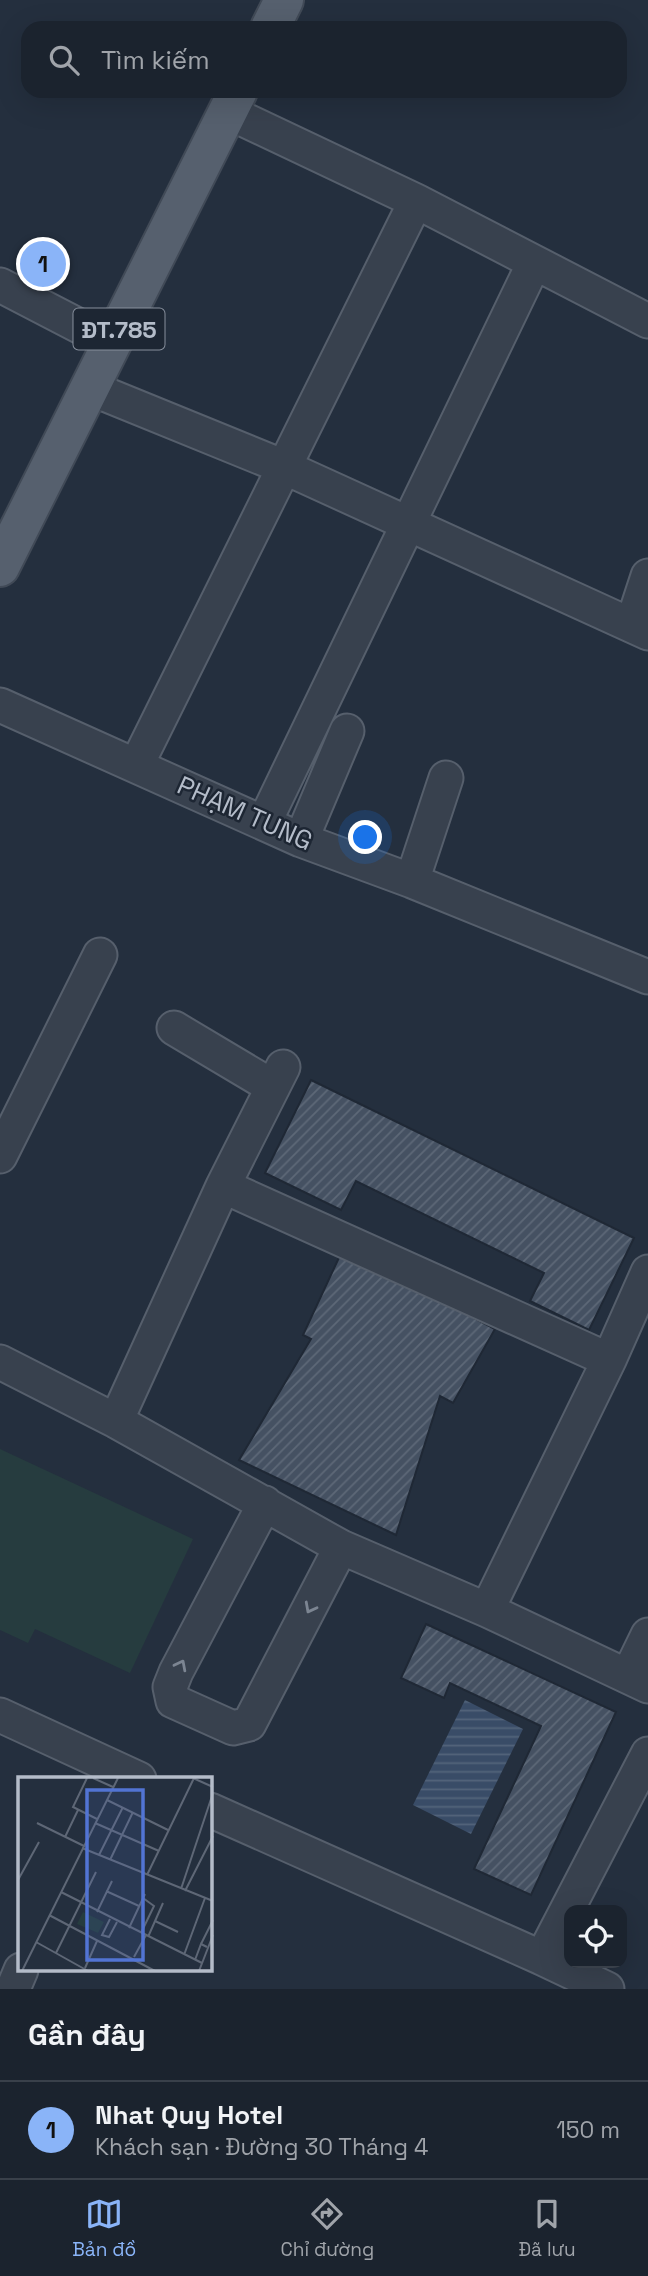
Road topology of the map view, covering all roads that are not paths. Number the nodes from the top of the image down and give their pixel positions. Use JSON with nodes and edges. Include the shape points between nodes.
{"nodes":[{"id":1,"x":284,"y":0,"type":"edge"},
{"id":2,"x":274,"y":21,"type":"edge"},
{"id":3,"x":233,"y":102,"type":"edge"},
{"id":4,"x":416,"y":201,"type":"junction"},
{"id":5,"x":534,"y":262,"type":"junction"},
{"id":6,"x":0,"y":285,"type":"edge"},
{"id":7,"x":648,"y":321,"type":"edge"},
{"id":8,"x":113,"y":343,"type":"junction"},
{"id":9,"x":90,"y":388,"type":"junction"},
{"id":10,"x":284,"y":467,"type":"junction"},
{"id":11,"x":408,"y":523,"type":"junction"},
{"id":12,"x":0,"y":567,"type":"edge"},
{"id":13,"x":648,"y":576,"type":"edge"},
{"id":14,"x":640,"y":629,"type":"edge"},
{"id":15,"x":0,"y":705,"type":"edge"},
{"id":16,"x":347,"y":731,"type":"dead end"},
{"id":17,"x":136,"y":766,"type":"junction"},
{"id":18,"x":446,"y":778,"type":"dead end"},
{"id":19,"x":264,"y":822,"type":"junction"},
{"id":20,"x":301,"y":839,"type":"junction"},
{"id":21,"x":412,"y":881,"type":"junction"},
{"id":22,"x":100,"y":955,"type":"dead end"},
{"id":23,"x":648,"y":977,"type":"edge"},
{"id":24,"x":174,"y":1028,"type":"dead end"},
{"id":25,"x":0,"y":1156,"type":"edge"},
{"id":26,"x":223,"y":1186,"type":"junction"},
{"id":27,"x":648,"y":1272,"type":"edge"},
{"id":28,"x":609,"y":1360,"type":"junction"},
{"id":29,"x":0,"y":1362,"type":"edge"},
{"id":30,"x":116,"y":1421,"type":"junction"},
{"id":31,"x":265,"y":1503,"type":"junction"},
{"id":32,"x":341,"y":1547,"type":"junction"},
{"id":33,"x":487,"y":1610,"type":"junction"},
{"id":34,"x":648,"y":1635,"type":"edge"},
{"id":35,"x":638,"y":1681,"type":"edge"},
{"id":36,"x":0,"y":1715,"type":"edge"},
{"id":37,"x":648,"y":1754,"type":"edge"},
{"id":38,"x":107,"y":1772,"type":"edge"},
{"id":39,"x":130,"y":1777,"type":"edge"},
{"id":40,"x":212,"y":1811,"type":"edge"},
{"id":41,"x":542,"y":1958,"type":"junction"},
{"id":42,"x":20,"y":1972,"type":"edge"},
{"id":43,"x":13,"y":1989,"type":"edge"},
{"id":44,"x":607,"y":1989,"type":"edge"}],
"edges":[{"from":1,"to":2,"type":"main road"},
{"from":3,"to":4,"type":"street"},
{"from":3,"to":8,"type":"main road","number":"ĐT.785"},
{"from":4,"to":5,"type":"street"},
{"from":4,"to":10,"type":"street"},
{"from":5,"to":7,"type":"street"},
{"from":5,"to":11,"type":"street"},
{"from":6,"to":8,"type":"street"},
{"from":8,"to":9,"type":"main road","number":"ĐT.785"},
{"from":9,"to":10,"type":"street"},
{"from":9,"to":12,"type":"main road","number":"ĐT.785"},
{"from":10,"to":11,"type":"street"},
{"from":10,"to":17,"type":"street"},
{"from":11,"to":14,"type":"street"},
{"from":11,"to":19,"type":"street"},
{"from":13,"to":14,"type":"street"},
{"from":15,"to":17,"type":"street","name":"PHẠM TUNG"},
{"from":16,"to":20,"type":"street"},
{"from":17,"to":19,"type":"street","name":"PHẠM TUNG"},
{"from":18,"to":21,"type":"street"},
{"from":19,"to":20,"type":"street","name":"PHẠM TUNG"},
{"from":20,"to":21,"type":"street","name":"PHẠM TUNG"},
{"from":21,"to":23,"type":"street","name":"PHẠM TUNG"},
{"from":22,"to":25,"type":"street"},
{"from":24,"to":26,"type":"street","via":[[278,1077]]},
{"from":26,"to":28,"type":"street"},
{"from":26,"to":30,"type":"street"},
{"from":27,"to":28,"type":"street"},
{"from":28,"to":33,"type":"street"},
{"from":29,"to":30,"type":"street"},
{"from":30,"to":31,"type":"street"},
{"from":31,"to":32,"type":"street"},
{"from":32,"to":31,"type":"street","one_way":true,"via":[[249,1724],[233,1728],[173,1700],[173,1680]]},
{"from":32,"to":33,"type":"street"},
{"from":33,"to":35,"type":"street"},
{"from":34,"to":35,"type":"street"},
{"from":36,"to":38,"type":"street"},
{"from":37,"to":41,"type":"street"},
{"from":38,"to":39,"type":"street"},
{"from":40,"to":41,"type":"street"},
{"from":41,"to":44,"type":"street"},
{"from":42,"to":43,"type":"street"}]}
